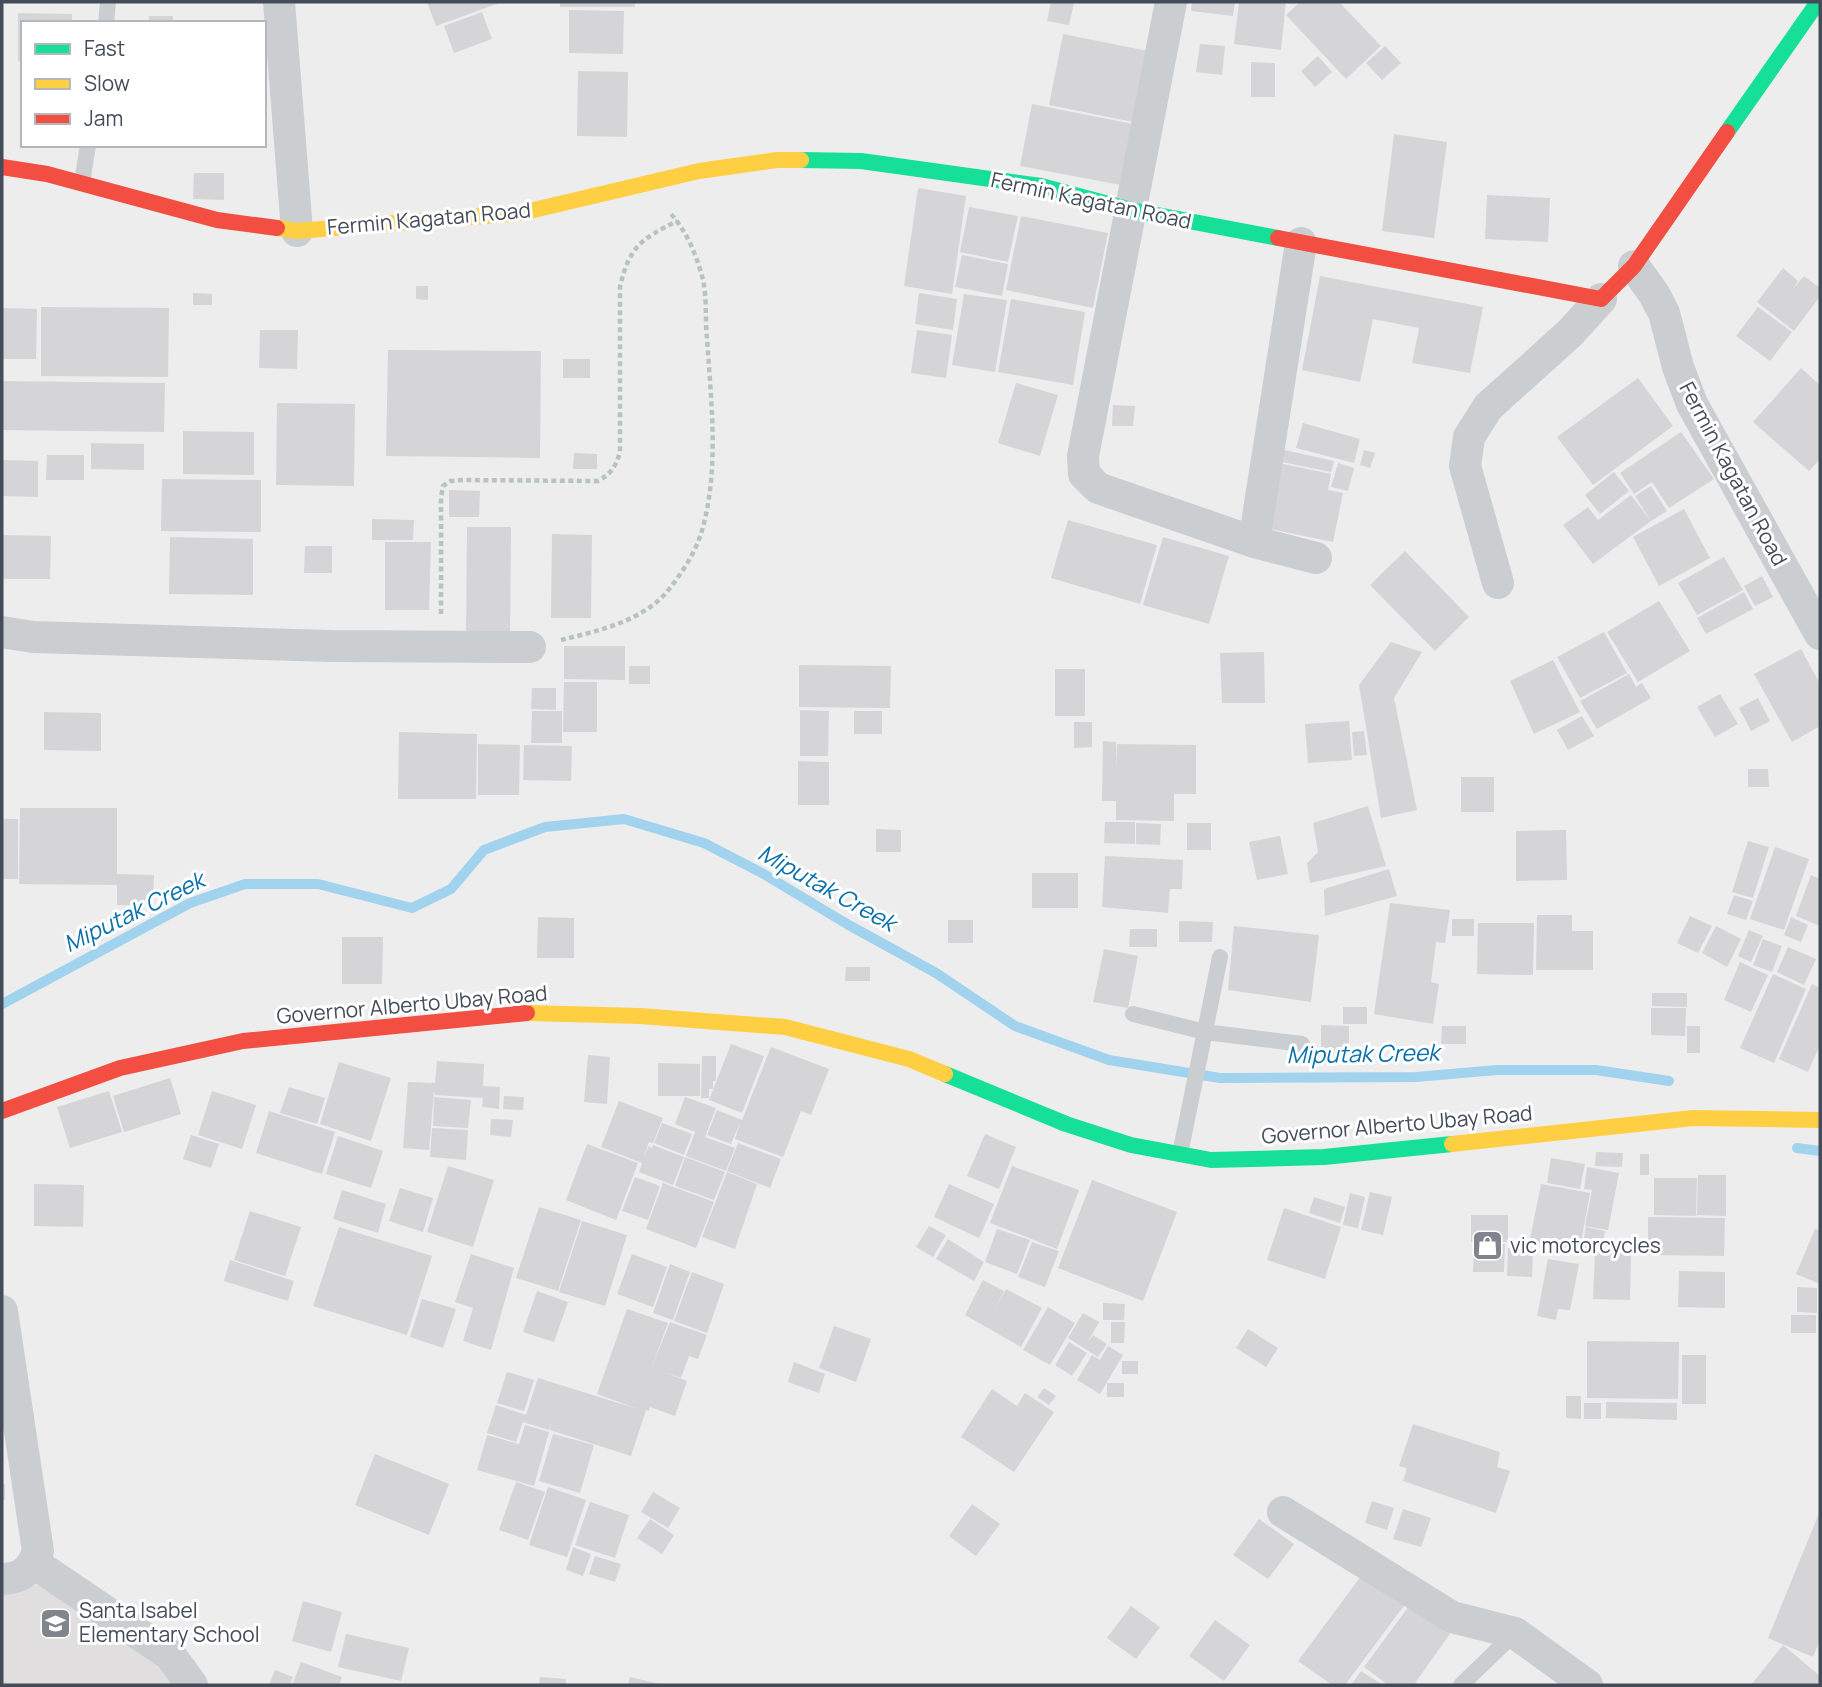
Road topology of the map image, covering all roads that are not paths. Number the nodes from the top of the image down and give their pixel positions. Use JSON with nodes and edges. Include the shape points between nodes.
{"nodes":[{"id":1,"x":108,"y":2,"type":"edge"},
{"id":2,"x":279,"y":2,"type":"edge"},
{"id":3,"x":1171,"y":2,"type":"edge"},
{"id":4,"x":1818,"y":2,"type":"edge"},
{"id":5,"x":106,"y":21,"type":"edge"},
{"id":6,"x":88,"y":147,"type":"edge"},
{"id":7,"x":2,"y":167,"type":"edge"},
{"id":8,"x":82,"y":183,"type":"junction"},
{"id":9,"x":1131,"y":210,"type":"junction"},
{"id":10,"x":297,"y":231,"type":"junction"},
{"id":11,"x":1301,"y":243,"type":"junction"},
{"id":12,"x":1634,"y":266,"type":"junction"},
{"id":13,"x":1601,"y":299,"type":"junction"},
{"id":14,"x":1254,"y":542,"type":"junction"},
{"id":15,"x":1316,"y":558,"type":"dead end"},
{"id":16,"x":1498,"y":583,"type":"dead end"},
{"id":17,"x":2,"y":632,"type":"edge"},
{"id":18,"x":1820,"y":634,"type":"edge"},
{"id":19,"x":530,"y":647,"type":"road end"},
{"id":20,"x":1220,"y":957,"type":"dead end"},
{"id":21,"x":1133,"y":1014,"type":"dead end"},
{"id":22,"x":1205,"y":1032,"type":"junction"},
{"id":23,"x":1302,"y":1044,"type":"dead end"},
{"id":24,"x":2,"y":1111,"type":"edge"},
{"id":25,"x":1820,"y":1120,"type":"edge"},
{"id":26,"x":1180,"y":1154,"type":"junction"},
{"id":27,"x":2,"y":1311,"type":"edge"},
{"id":28,"x":1283,"y":1512,"type":"dead end"},
{"id":29,"x":34,"y":1563,"type":"junction"},
{"id":30,"x":2,"y":1579,"type":"edge"},
{"id":31,"x":1515,"y":1633,"type":"junction"},
{"id":32,"x":192,"y":1685,"type":"edge"},
{"id":33,"x":1461,"y":1685,"type":"edge"},
{"id":34,"x":1587,"y":1685,"type":"edge"}],
"edges":[{"from":1,"to":5,"type":"lane"},
{"from":2,"to":10,"type":"street"},
{"from":3,"to":9,"type":"street"},
{"from":4,"to":12,"type":"street"},
{"from":6,"to":8,"type":"lane"},
{"from":7,"to":8,"type":"street","name":"Fermin Kagatan Road"},
{"from":8,"to":10,"type":"street","name":"Fermin Kagatan Road","via":[[217,220]]},
{"from":9,"to":10,"type":"street","name":"Fermin Kagatan Road","via":[[1041,186],[861,161],[778,160],[699,172],[521,213]]},
{"from":9,"to":11,"type":"street","name":"Fermin Kagatan Road"},
{"from":9,"to":14,"type":"street","via":[[1083,456],[1084,474],[1098,488]]},
{"from":11,"to":13,"type":"street","name":"Fermin Kagatan Road"},
{"from":11,"to":14,"type":"street"},
{"from":12,"to":13,"type":"street"},
{"from":12,"to":18,"type":"street","name":"Fermin Kagatan Road","via":[[1664,313],[1692,404]]},
{"from":13,"to":16,"type":"street","via":[[1488,407],[1469,437],[1465,466]]},
{"from":14,"to":15,"type":"street"},
{"from":17,"to":19,"type":"street","via":[[331,646]]},
{"from":20,"to":22,"type":"lane"},
{"from":21,"to":22,"type":"lane"},
{"from":22,"to":23,"type":"lane"},
{"from":22,"to":26,"type":"lane"},
{"from":24,"to":26,"type":"street","name":"Governor Alberto Ubay Road","via":[[120,1068],[243,1041],[525,1013],[640,1016],[785,1027],[909,1059],[1066,1124],[1131,1145]]},
{"from":25,"to":26,"type":"street","name":"Governor Alberto Ubay Road","via":[[1693,1118],[1324,1157],[1212,1160]]},
{"from":27,"to":29,"type":"street","via":[[38,1551]]},
{"from":28,"to":31,"type":"street","via":[[1452,1617]]},
{"from":29,"to":30,"type":"street","via":[[17,1579]]},
{"from":29,"to":32,"type":"street","via":[[170,1655]]},
{"from":31,"to":33,"type":"lane"},
{"from":31,"to":34,"type":"street"}]}
